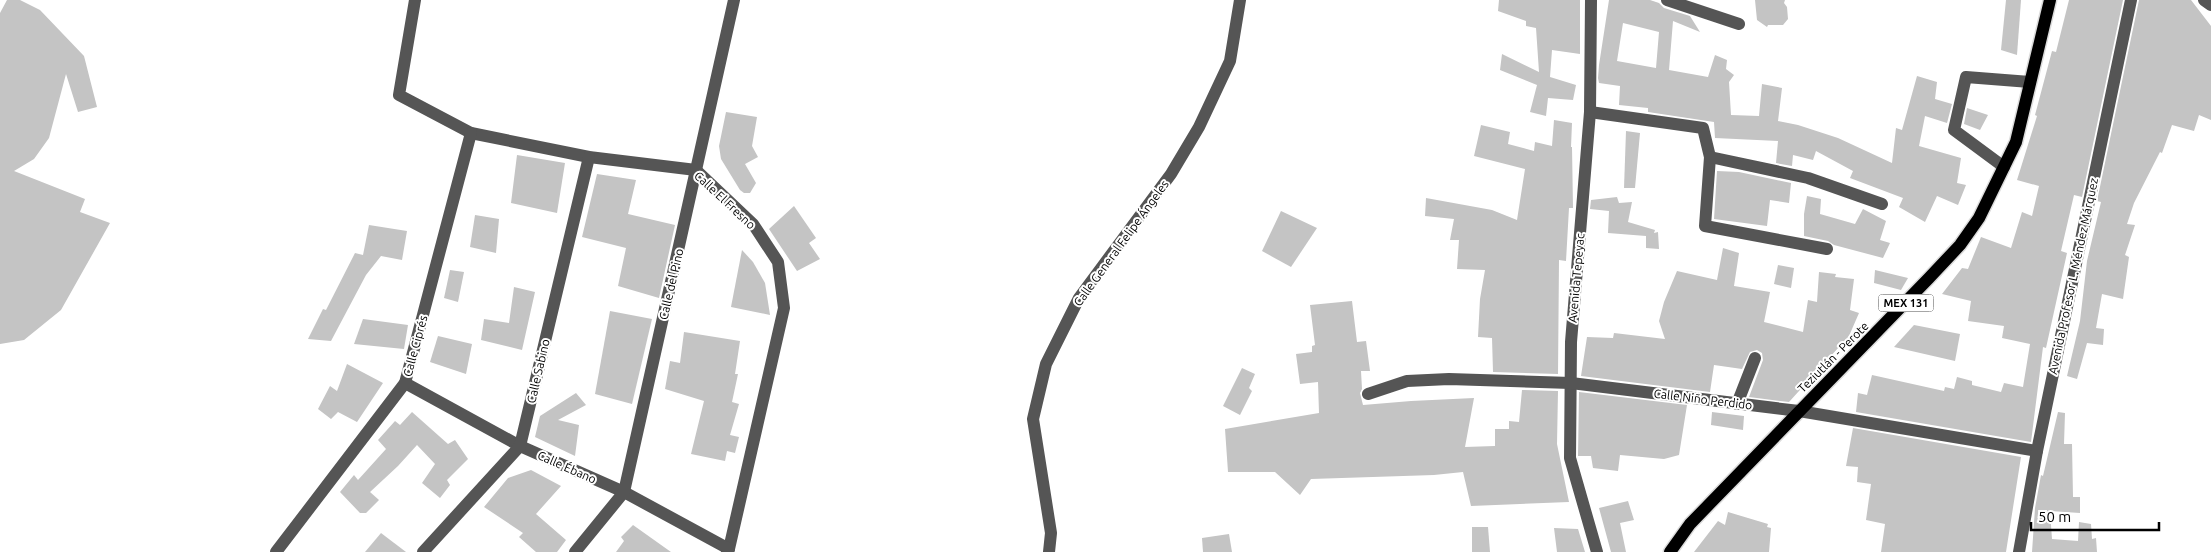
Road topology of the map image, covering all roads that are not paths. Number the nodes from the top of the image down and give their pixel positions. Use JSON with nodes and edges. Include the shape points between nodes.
{"nodes":[{"id":1,"x":415,"y":0,"type":"edge"},
{"id":2,"x":734,"y":0,"type":"edge"},
{"id":3,"x":1240,"y":0,"type":"edge"},
{"id":4,"x":1591,"y":0,"type":"edge"},
{"id":5,"x":1668,"y":0,"type":"edge"},
{"id":6,"x":2050,"y":0,"type":"edge"},
{"id":7,"x":2131,"y":0,"type":"edge"},
{"id":8,"x":2204,"y":0,"type":"edge"},
{"id":9,"x":2211,"y":5,"type":"edge"},
{"id":10,"x":1739,"y":24,"type":"dead end"},
{"id":11,"x":2030,"y":82,"type":"junction"},
{"id":12,"x":1590,"y":112,"type":"junction"},
{"id":13,"x":471,"y":133,"type":"junction"},
{"id":14,"x":589,"y":157,"type":"junction"},
{"id":15,"x":1710,"y":157,"type":"junction"},
{"id":16,"x":2004,"y":168,"type":"junction"},
{"id":17,"x":696,"y":170,"type":"junction"},
{"id":18,"x":1882,"y":204,"type":"dead end"},
{"id":19,"x":1828,"y":248,"type":"dead end"},
{"id":20,"x":1755,"y":358,"type":"dead end"},
{"id":21,"x":405,"y":383,"type":"junction"},
{"id":22,"x":1571,"y":383,"type":"junction"},
{"id":23,"x":1368,"y":394,"type":"dead end"},
{"id":24,"x":1737,"y":404,"type":"junction"},
{"id":25,"x":1799,"y":411,"type":"junction"},
{"id":26,"x":520,"y":446,"type":"junction"},
{"id":27,"x":2037,"y":451,"type":"junction"},
{"id":28,"x":624,"y":492,"type":"junction"},
{"id":29,"x":728,"y":551,"type":"edge"},
{"id":30,"x":276,"y":552,"type":"edge"},
{"id":31,"x":423,"y":552,"type":"edge"},
{"id":32,"x":575,"y":552,"type":"edge"},
{"id":33,"x":1049,"y":552,"type":"edge"},
{"id":34,"x":1597,"y":552,"type":"edge"},
{"id":35,"x":1670,"y":552,"type":"edge"},
{"id":36,"x":2019,"y":552,"type":"edge"}],
"edges":[{"from":1,"to":13,"type":"street","name":"Calle El Fresno","via":[[399,95]]},
{"from":2,"to":17,"type":"street","name":"Calle del Pino"},
{"from":3,"to":33,"type":"street","name":"Calle General Felipe Ángeles","via":[[1230,61],[1199,127],[1171,174],[1080,298],[1046,364],[1033,419],[1051,533]]},
{"from":4,"to":12,"type":"street","name":"Avenida Tepeyac"},
{"from":5,"to":10,"type":"street"},
{"from":6,"to":11,"type":"main road","name":"Teziutlán - Perote","number":"MEX 131"},
{"from":7,"to":27,"type":"street","name":"Avenida Profesor L. Méndez Márquez"},
{"from":8,"to":9,"type":"street"},
{"from":11,"to":16,"type":"main road","name":"Teziutlán - Perote","number":"MEX 131","via":[[2016,142]]},
{"from":11,"to":16,"type":"street","via":[[1966,77],[1954,130]]},
{"from":12,"to":15,"type":"street","via":[[1703,128]]},
{"from":12,"to":22,"type":"street","name":"Avenida Tepeyac","via":[[1571,342]]},
{"from":13,"to":14,"type":"street","name":"Calle El Fresno"},
{"from":13,"to":21,"type":"street","name":"Calle Ciprés"},
{"from":14,"to":17,"type":"street","name":"Calle El Fresno"},
{"from":14,"to":26,"type":"street","name":"Calle Sabino"},
{"from":15,"to":18,"type":"street","via":[[1808,178]]},
{"from":15,"to":19,"type":"street","via":[[1705,226]]},
{"from":16,"to":25,"type":"main road","name":"Teziutlán - Perote","number":"MEX 131","via":[[1979,218],[1960,245]]},
{"from":17,"to":28,"type":"street","name":"Calle del Pino"},
{"from":17,"to":29,"type":"street","name":"Calle El Fresno","via":[[753,224],[778,262],[784,308]]},
{"from":20,"to":24,"type":"street"},
{"from":21,"to":26,"type":"street","name":"Calle Ébano"},
{"from":21,"to":30,"type":"street","name":"Calle Ciprés"},
{"from":22,"to":23,"type":"street","name":"Calle Niño Perdido","via":[[1407,380]]},
{"from":22,"to":24,"type":"street","name":"Calle Niño Perdido"},
{"from":22,"to":34,"type":"street","name":"Avenida Tepeyac","via":[[1570,458]]},
{"from":24,"to":25,"type":"street","name":"Calle Niño Perdido"},
{"from":25,"to":27,"type":"street","name":"Calle Niño Perdido"},
{"from":25,"to":35,"type":"main road","name":"Teziutlán - Perote","number":"MEX 131","via":[[1690,524]]},
{"from":26,"to":28,"type":"street","name":"Calle Ébano"},
{"from":26,"to":31,"type":"street","name":"Calle Sabino"},
{"from":27,"to":36,"type":"street","name":"Avenida Profesor L. Méndez Márquez"},
{"from":28,"to":29,"type":"street","name":"Calle Ébano"},
{"from":28,"to":32,"type":"street","name":"Calle del Pino"}]}
